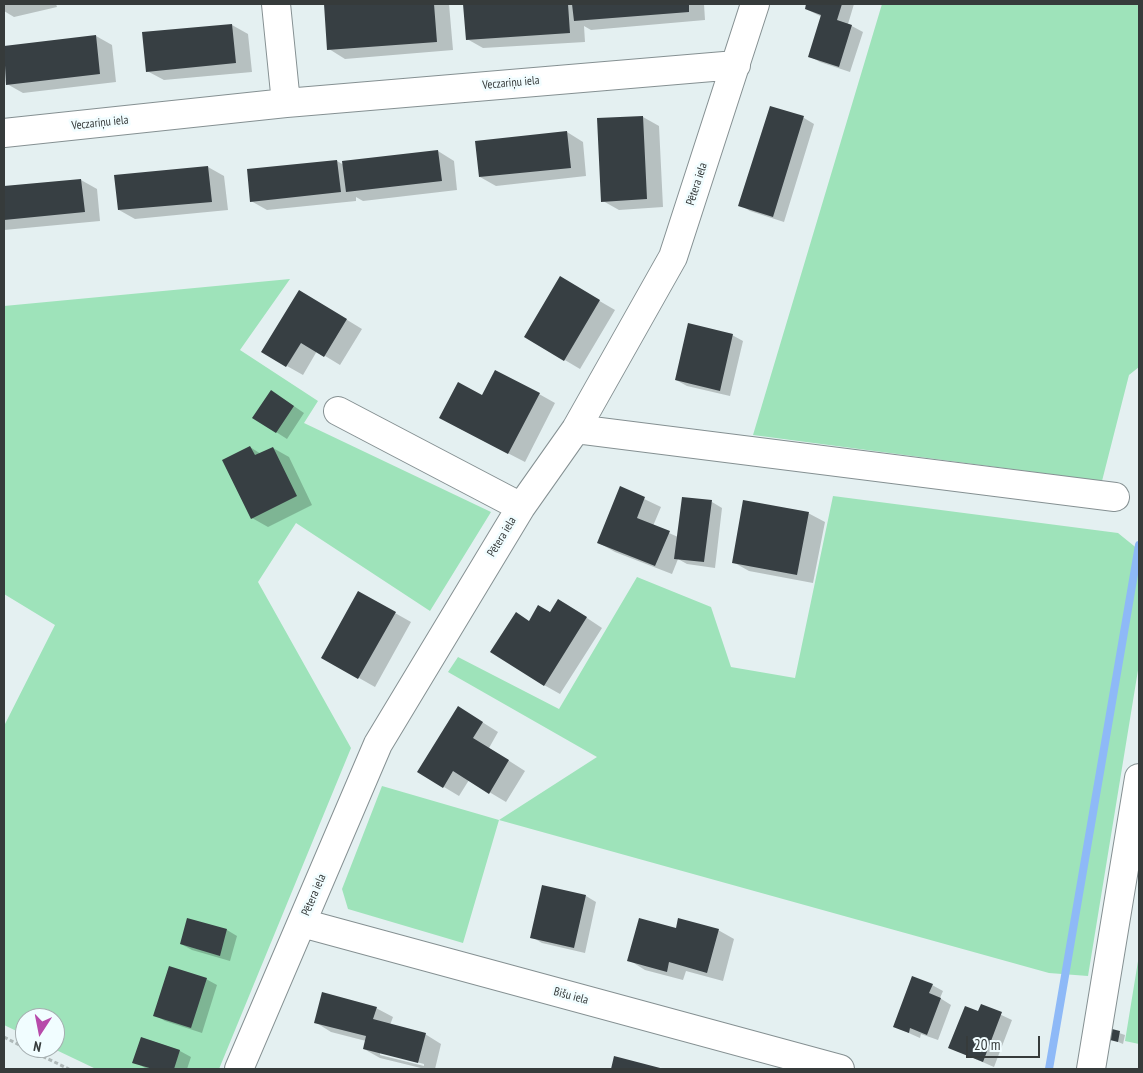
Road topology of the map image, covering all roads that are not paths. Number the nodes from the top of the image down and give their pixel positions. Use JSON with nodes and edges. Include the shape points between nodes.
{"nodes":[{"id":1,"x":276,"y":4,"type":"edge"},
{"id":2,"x":755,"y":4,"type":"edge"},
{"id":3,"x":736,"y":65,"type":"junction"},
{"id":4,"x":286,"y":103,"type":"junction"},
{"id":5,"x":4,"y":134,"type":"edge"},
{"id":6,"x":338,"y":411,"type":"dead end"},
{"id":7,"x":576,"y":429,"type":"junction"},
{"id":8,"x":1115,"y":497,"type":"dead end"},
{"id":9,"x":520,"y":506,"type":"junction"},
{"id":10,"x":1139,"y":778,"type":"edge"},
{"id":11,"x":1134,"y":837,"type":"edge"},
{"id":12,"x":302,"y":923,"type":"junction"},
{"id":13,"x":240,"y":1069,"type":"edge"},
{"id":14,"x":840,"y":1069,"type":"edge"},
{"id":15,"x":1091,"y":1069,"type":"edge"}],
"edges":[{"from":1,"to":4,"type":"street"},
{"from":2,"to":3,"type":"street","name":"Pētera iela"},
{"from":3,"to":4,"type":"street","name":"Veczariņu iela"},
{"from":3,"to":7,"type":"street","name":"Pētera iela","via":[[673,257]]},
{"from":4,"to":5,"type":"street","name":"Veczariņu iela"},
{"from":6,"to":9,"type":"street"},
{"from":7,"to":8,"type":"street"},
{"from":7,"to":9,"type":"street","name":"Pētera iela"},
{"from":9,"to":12,"type":"street","name":"Pētera iela","via":[[378,744]]},
{"from":10,"to":11,"type":"street"},
{"from":11,"to":15,"type":"street"},
{"from":12,"to":13,"type":"street","name":"Pētera iela"},
{"from":12,"to":14,"type":"street","name":"Bišu iela"}]}
